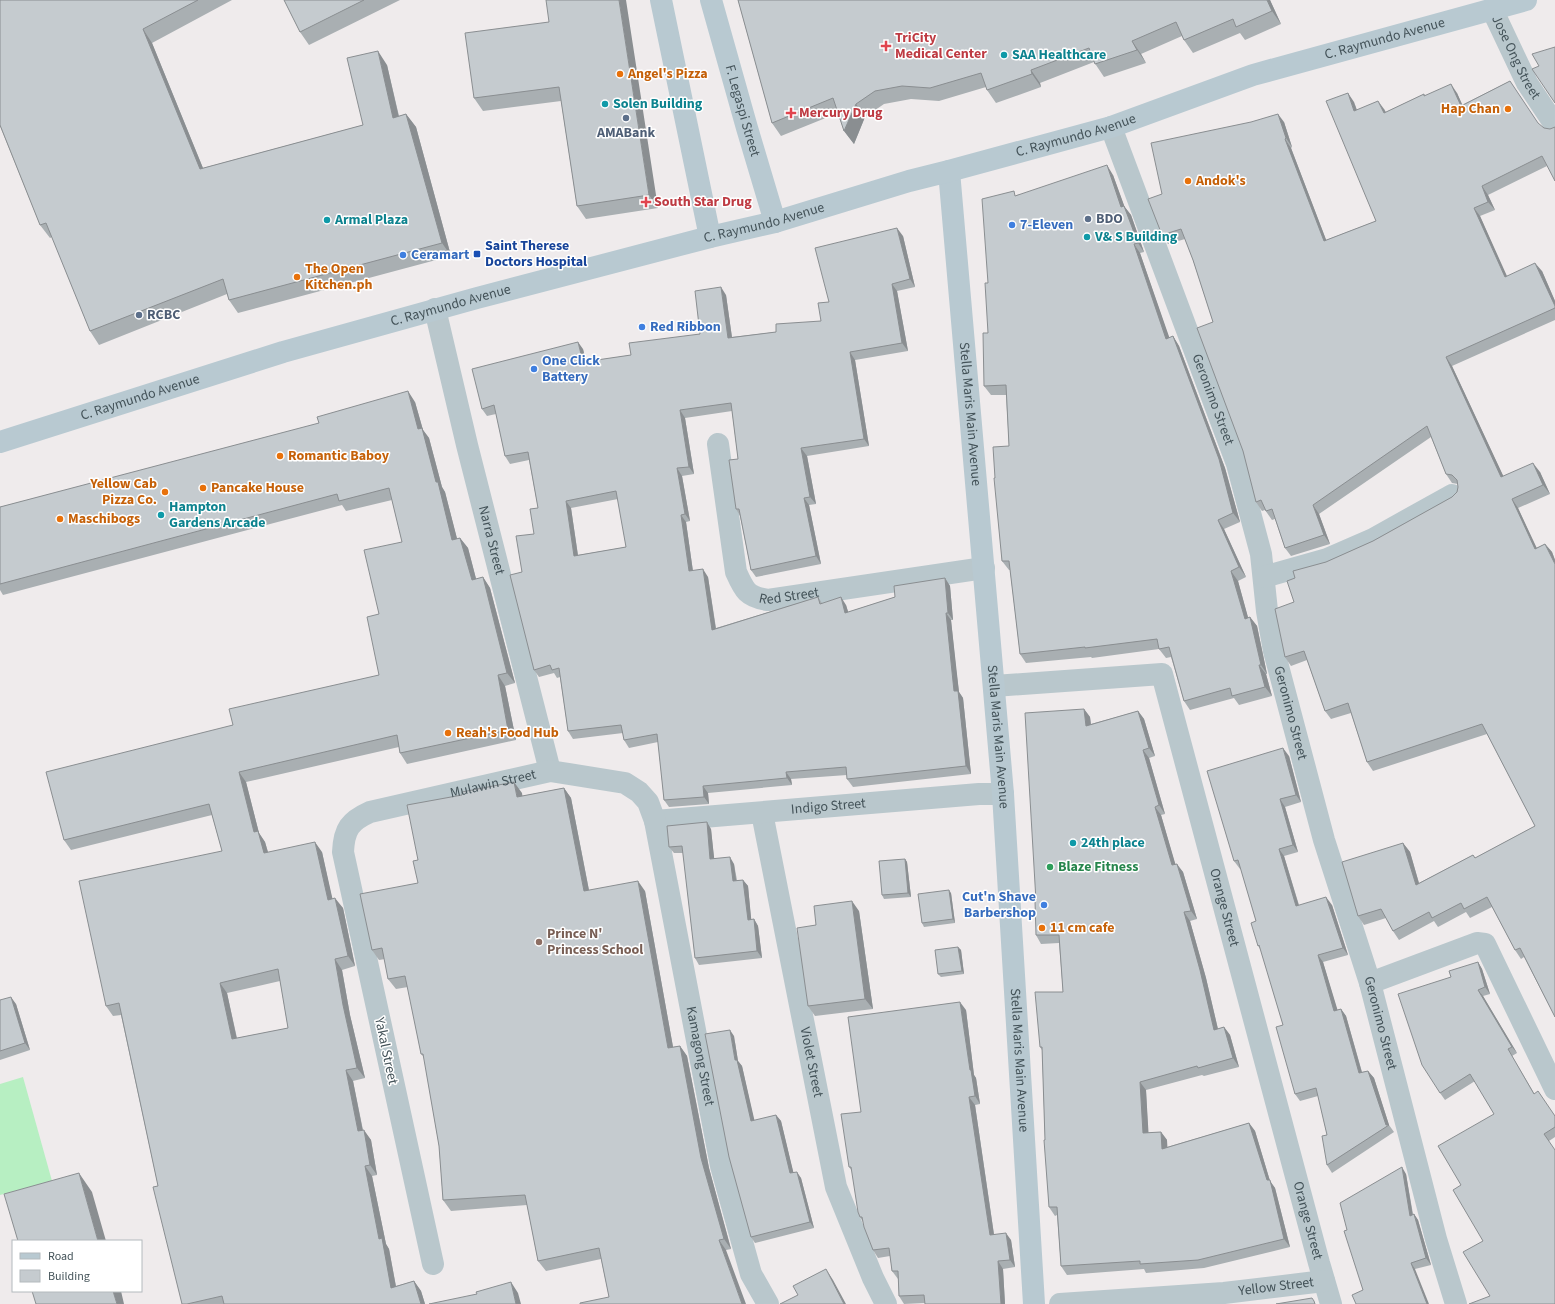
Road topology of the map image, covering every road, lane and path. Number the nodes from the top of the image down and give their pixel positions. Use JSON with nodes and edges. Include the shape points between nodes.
{"nodes":[{"id":1,"x":661,"y":0,"type":"edge"},
{"id":2,"x":711,"y":0,"type":"edge"},
{"id":3,"x":1526,"y":0,"type":"edge"},
{"id":4,"x":1492,"y":9,"type":"junction"},
{"id":5,"x":1555,"y":125,"type":"edge"},
{"id":6,"x":1111,"y":127,"type":"junction"},
{"id":7,"x":950,"y":171,"type":"junction"},
{"id":8,"x":775,"y":222,"type":"junction"},
{"id":9,"x":710,"y":237,"type":"junction"},
{"id":10,"x":435,"y":309,"type":"junction"},
{"id":11,"x":0,"y":442,"type":"edge"},
{"id":12,"x":718,"y":444,"type":"dead end"},
{"id":13,"x":1452,"y":495,"type":"edge"},
{"id":14,"x":984,"y":568,"type":"junction"},
{"id":15,"x":1264,"y":577,"type":"junction"},
{"id":16,"x":994,"y":686,"type":"junction"},
{"id":17,"x":550,"y":771,"type":"junction"},
{"id":18,"x":1003,"y":794,"type":"junction"},
{"id":19,"x":651,"y":812,"type":"junction"},
{"id":20,"x":762,"y":813,"type":"junction"},
{"id":21,"x":344,"y":838,"type":"joint"},
{"id":22,"x":1370,"y":984,"type":"junction"},
{"id":23,"x":1555,"y":1088,"type":"edge"},
{"id":24,"x":433,"y":1264,"type":"dead end"},
{"id":25,"x":1324,"y":1281,"type":"junction"},
{"id":26,"x":1224,"y":1298,"type":"edge"},
{"id":27,"x":768,"y":1304,"type":"edge"},
{"id":28,"x":886,"y":1304,"type":"edge"},
{"id":29,"x":1034,"y":1304,"type":"edge"},
{"id":30,"x":1060,"y":1304,"type":"edge"},
{"id":31,"x":1331,"y":1304,"type":"edge"},
{"id":32,"x":1456,"y":1304,"type":"edge"}],
"edges":[{"from":1,"to":9,"type":"main road"},
{"from":2,"to":8,"type":"main road","name":"F. Legaspi Street"},
{"from":3,"to":4,"type":"main road","name":"C. Raymundo Avenue"},
{"from":4,"to":5,"type":"street","name":"Jose Ong Street","via":[[1527,83]]},
{"from":4,"to":6,"type":"main road","name":"C. Raymundo Avenue","via":[[1253,75]]},
{"from":6,"to":7,"type":"main road","name":"C. Raymundo Avenue"},
{"from":6,"to":15,"type":"street","name":"Geronimo Street","via":[[1237,464],[1257,537]]},
{"from":7,"to":8,"type":"main road","name":"C. Raymundo Avenue"},
{"from":7,"to":14,"type":"main road","name":"Stella Maris Main Avenue"},
{"from":8,"to":9,"type":"main road","name":"C. Raymundo Avenue"},
{"from":9,"to":10,"type":"main road","name":"C. Raymundo Avenue"},
{"from":10,"to":11,"type":"main road","name":"C. Raymundo Avenue","via":[[283,352]]},
{"from":10,"to":17,"type":"street","name":"Narra Street"},
{"from":12,"to":14,"type":"street","name":"Red Street","via":[[736,572],[748,594],[768,600]]},
{"from":13,"to":15,"type":"street","via":[[1373,539],[1328,559]]},
{"from":14,"to":16,"type":"main road","name":"Stella Maris Main Avenue"},
{"from":15,"to":22,"type":"street","name":"Geronimo Street","via":[[1274,651],[1324,840]]},
{"from":16,"to":18,"type":"main road","name":"Stella Maris Main Avenue"},
{"from":16,"to":25,"type":"street","name":"Orange Street","via":[[1162,674]]},
{"from":17,"to":19,"type":"street","name":"Mulawin Street","via":[[624,783],[639,792]]},
{"from":17,"to":21,"type":"street","name":"Mulawin Street","via":[[370,812],[349,826]]},
{"from":18,"to":20,"type":"street","name":"Indigo Street"},
{"from":18,"to":29,"type":"main road","name":"Stella Maris Main Avenue"},
{"from":19,"to":20,"type":"street","name":"Indigo Street"},
{"from":19,"to":27,"type":"street","name":"Kamagong Street","via":[[721,1166],[751,1274]]},
{"from":20,"to":28,"type":"street","name":"Violet Street","via":[[836,1187]]},
{"from":21,"to":24,"type":"street","name":"Yakal Street","via":[[343,852]]},
{"from":22,"to":23,"type":"street","via":[[1477,943],[1485,944]]},
{"from":22,"to":32,"type":"street","name":"Geronimo Street","via":[[1436,1239]]},
{"from":25,"to":26,"type":"street","name":"Yellow Street"},
{"from":25,"to":31,"type":"street","name":"Orange Street"},
{"from":26,"to":30,"type":"street","name":"Yellow Street"}]}
